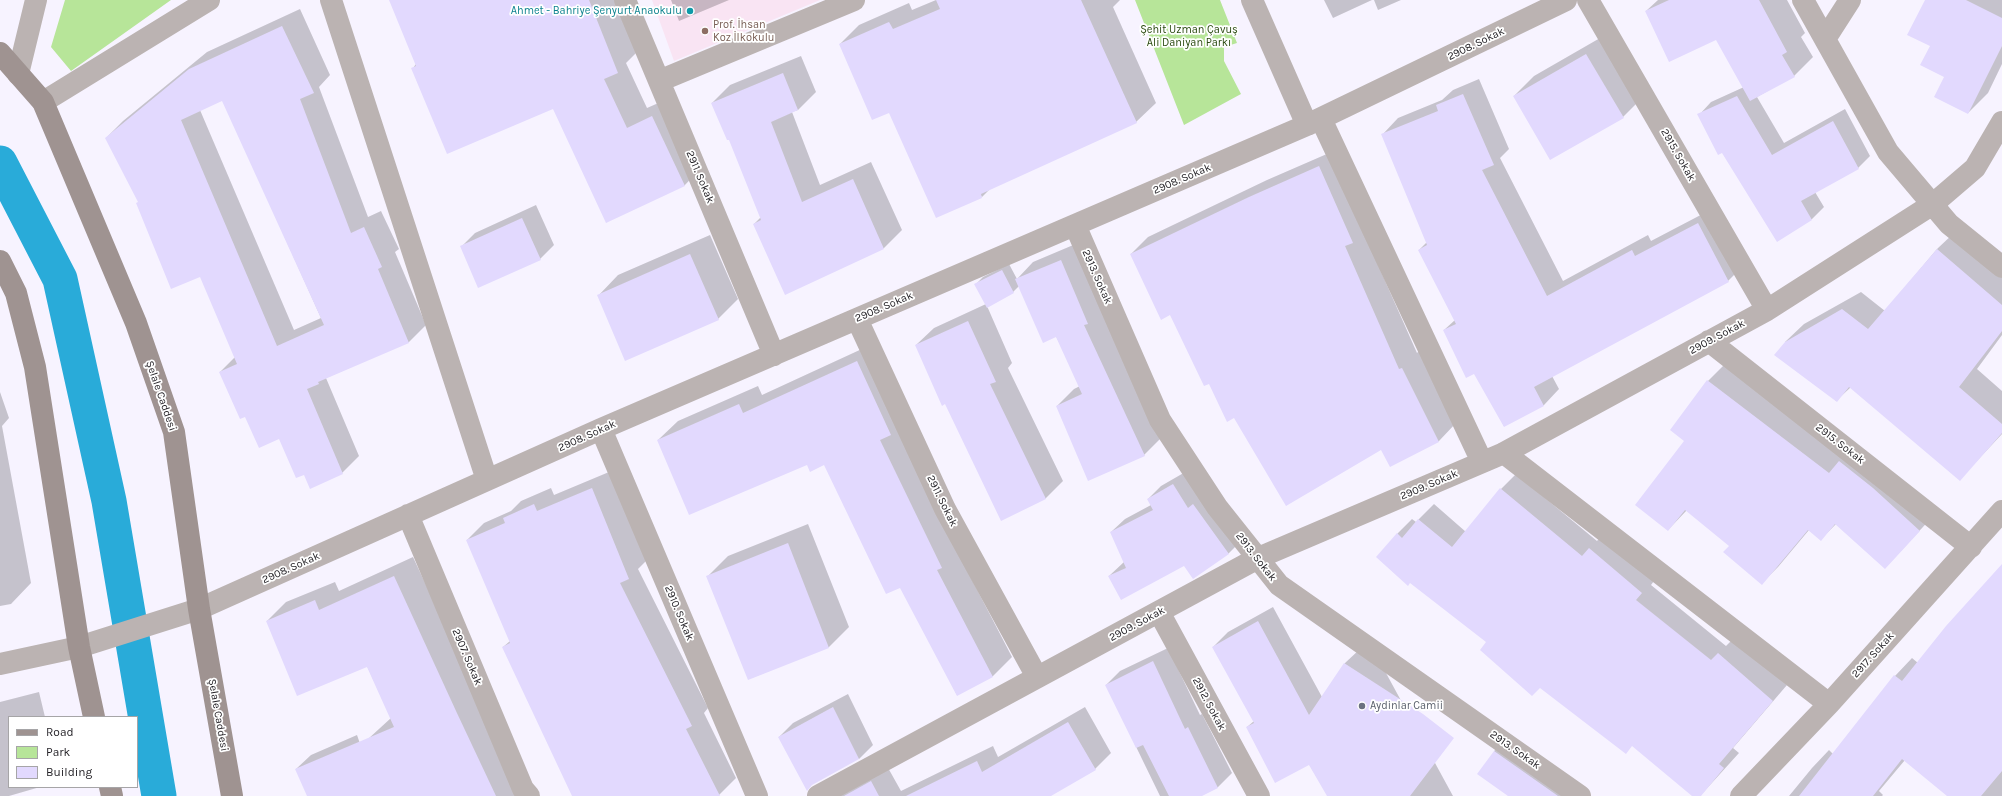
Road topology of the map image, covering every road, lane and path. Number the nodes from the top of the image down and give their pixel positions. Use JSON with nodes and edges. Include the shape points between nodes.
{"nodes":[{"id":1,"x":36,"y":0,"type":"edge"},
{"id":2,"x":209,"y":0,"type":"edge"},
{"id":3,"x":330,"y":0,"type":"edge"},
{"id":4,"x":625,"y":0,"type":"edge"},
{"id":5,"x":854,"y":0,"type":"edge"},
{"id":6,"x":1252,"y":0,"type":"edge"},
{"id":7,"x":1566,"y":0,"type":"edge"},
{"id":8,"x":1588,"y":0,"type":"edge"},
{"id":9,"x":1803,"y":0,"type":"edge"},
{"id":10,"x":1850,"y":0,"type":"edge"},
{"id":11,"x":1825,"y":39,"type":"junction"},
{"id":12,"x":0,"y":53,"type":"edge"},
{"id":13,"x":18,"y":74,"type":"junction"},
{"id":14,"x":659,"y":81,"type":"junction"},
{"id":15,"x":43,"y":102,"type":"junction"},
{"id":16,"x":1314,"y":122,"type":"junction"},
{"id":17,"x":2002,"y":122,"type":"edge"},
{"id":18,"x":1933,"y":204,"type":"junction"},
{"id":19,"x":1075,"y":225,"type":"junction"},
{"id":20,"x":0,"y":260,"type":"edge"},
{"id":21,"x":2002,"y":267,"type":"edge"},
{"id":22,"x":1767,"y":310,"type":"junction"},
{"id":23,"x":857,"y":319,"type":"junction"},
{"id":24,"x":1709,"y":340,"type":"junction"},
{"id":25,"x":774,"y":355,"type":"junction"},
{"id":26,"x":601,"y":429,"type":"junction"},
{"id":27,"x":1504,"y":453,"type":"junction"},
{"id":28,"x":1482,"y":462,"type":"junction"},
{"id":29,"x":487,"y":480,"type":"junction"},
{"id":30,"x":2002,"y":511,"type":"edge"},
{"id":31,"x":408,"y":515,"type":"junction"},
{"id":32,"x":1971,"y":548,"type":"junction"},
{"id":33,"x":1258,"y":558,"type":"junction"},
{"id":34,"x":199,"y":609,"type":"junction"},
{"id":35,"x":1159,"y":612,"type":"junction"},
{"id":36,"x":79,"y":647,"type":"junction"},
{"id":37,"x":0,"y":664,"type":"edge"},
{"id":38,"x":1037,"y":677,"type":"junction"},
{"id":39,"x":1829,"y":704,"type":"junction"},
{"id":40,"x":94,"y":716,"type":"edge"},
{"id":41,"x":232,"y":796,"type":"edge"},
{"id":42,"x":530,"y":796,"type":"edge"},
{"id":43,"x":757,"y":796,"type":"edge"},
{"id":44,"x":818,"y":796,"type":"edge"},
{"id":45,"x":1259,"y":796,"type":"edge"},
{"id":46,"x":1580,"y":796,"type":"edge"},
{"id":47,"x":1742,"y":796,"type":"edge"}],
"edges":[{"from":1,"to":13,"type":"street"},
{"from":2,"to":15,"type":"street"},
{"from":3,"to":29,"type":"street"},
{"from":4,"to":14,"type":"street","name":"2911. Sokak"},
{"from":5,"to":14,"type":"street"},
{"from":6,"to":16,"type":"street"},
{"from":7,"to":16,"type":"street","name":"2908. Sokak"},
{"from":8,"to":22,"type":"street","name":"2915. Sokak"},
{"from":9,"to":11,"type":"street"},
{"from":10,"to":11,"type":"street"},
{"from":11,"to":18,"type":"street","via":[[1888,152]]},
{"from":12,"to":13,"type":"street","name":"Şelale Caddesi"},
{"from":13,"to":15,"type":"street","name":"Şelale Caddesi"},
{"from":14,"to":25,"type":"street","name":"2911. Sokak"},
{"from":15,"to":34,"type":"street","name":"Şelale Caddesi","via":[[136,323],[174,432]]},
{"from":16,"to":19,"type":"street","name":"2908. Sokak"},
{"from":16,"to":28,"type":"street"},
{"from":17,"to":18,"type":"street","name":"2909. Sokak","via":[[1975,168]]},
{"from":18,"to":21,"type":"street","via":[[1950,224]]},
{"from":18,"to":22,"type":"street","name":"2909. Sokak"},
{"from":19,"to":23,"type":"street","name":"2908. Sokak"},
{"from":19,"to":33,"type":"street","name":"2913. Sokak","via":[[1160,420],[1217,507]]},
{"from":20,"to":36,"type":"street","via":[[16,293],[35,366]]},
{"from":22,"to":24,"type":"street","name":"2909. Sokak"},
{"from":23,"to":25,"type":"street","name":"2908. Sokak"},
{"from":23,"to":38,"type":"street","name":"2911. Sokak","via":[[945,509]]},
{"from":24,"to":27,"type":"street","name":"2909. Sokak"},
{"from":24,"to":32,"type":"street","name":"2915. Sokak"},
{"from":25,"to":26,"type":"street","name":"2908. Sokak"},
{"from":26,"to":29,"type":"street","name":"2908. Sokak"},
{"from":26,"to":43,"type":"street","name":"2910. Sokak"},
{"from":27,"to":28,"type":"street","name":"2909. Sokak"},
{"from":27,"to":39,"type":"street"},
{"from":28,"to":33,"type":"street","name":"2909. Sokak"},
{"from":29,"to":31,"type":"street","name":"2908. Sokak"},
{"from":30,"to":32,"type":"street","name":"2917. Sokak"},
{"from":31,"to":34,"type":"street","name":"2908. Sokak"},
{"from":31,"to":42,"type":"street","name":"2907. Sokak","via":[[523,789]]},
{"from":32,"to":39,"type":"street","name":"2917. Sokak"},
{"from":33,"to":35,"type":"street","name":"2909. Sokak"},
{"from":33,"to":46,"type":"street","name":"2913. Sokak","via":[[1279,585]]},
{"from":34,"to":36,"type":"street","name":"2908. Sokak"},
{"from":34,"to":41,"type":"street","name":"Şelale Caddesi"},
{"from":35,"to":38,"type":"street","name":"2909. Sokak"},
{"from":35,"to":45,"type":"street","name":"2912. Sokak"},
{"from":36,"to":37,"type":"street","name":"2908. Sokak"},
{"from":36,"to":40,"type":"street"},
{"from":38,"to":44,"type":"street","name":"2909. Sokak"},
{"from":39,"to":47,"type":"street","name":"2917. Sokak"}]}
